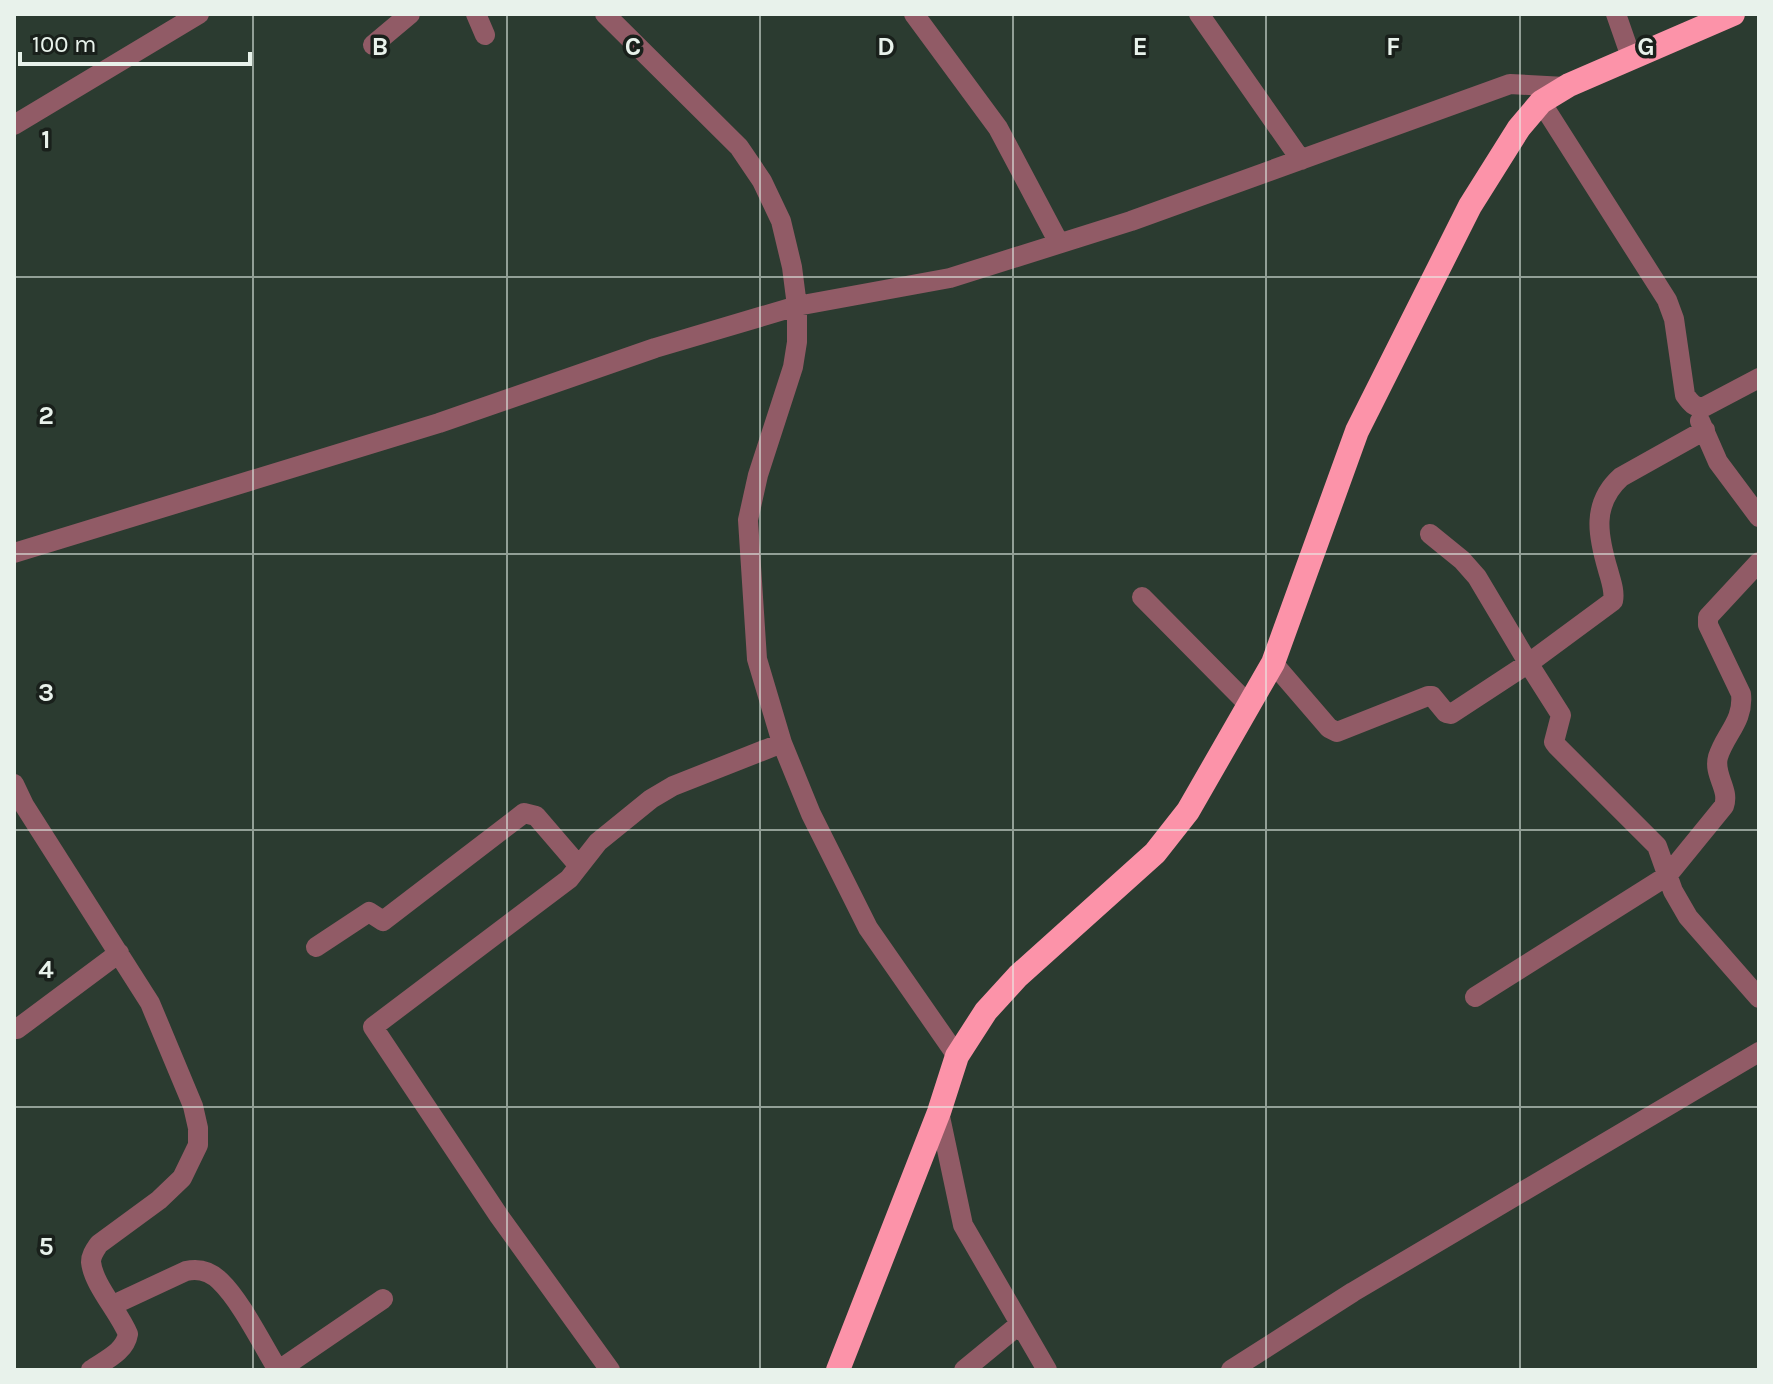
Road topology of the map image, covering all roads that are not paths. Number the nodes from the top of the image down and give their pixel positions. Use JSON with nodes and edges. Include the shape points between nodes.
{"nodes":[{"id":1,"x":199,"y":14,"type":"edge"},
{"id":2,"x":410,"y":14,"type":"edge"},
{"id":3,"x":476,"y":14,"type":"edge"},
{"id":4,"x":605,"y":14,"type":"edge"},
{"id":5,"x":914,"y":14,"type":"edge"},
{"id":6,"x":1199,"y":14,"type":"edge"},
{"id":7,"x":1616,"y":14,"type":"edge"},
{"id":8,"x":1733,"y":14,"type":"edge"},
{"id":9,"x":485,"y":35,"type":"dead end"},
{"id":10,"x":373,"y":45,"type":"dead end"},
{"id":11,"x":1631,"y":57,"type":"junction"},
{"id":12,"x":1565,"y":87,"type":"junction"},
{"id":13,"x":1541,"y":102,"type":"junction"},
{"id":14,"x":14,"y":125,"type":"edge"},
{"id":15,"x":1301,"y":160,"type":"junction"},
{"id":16,"x":1059,"y":243,"type":"junction"},
{"id":17,"x":797,"y":306,"type":"junction"},
{"id":18,"x":1759,"y":378,"type":"edge"},
{"id":19,"x":1694,"y":406,"type":"junction"},
{"id":20,"x":1705,"y":430,"type":"junction"},
{"id":21,"x":1759,"y":517,"type":"edge"},
{"id":22,"x":1430,"y":534,"type":"dead end"},
{"id":23,"x":14,"y":553,"type":"edge"},
{"id":24,"x":1759,"y":562,"type":"edge"},
{"id":25,"x":1142,"y":597,"type":"dead end"},
{"id":26,"x":1273,"y":663,"type":"junction"},
{"id":27,"x":1529,"y":664,"type":"junction"},
{"id":28,"x":1249,"y":705,"type":"junction"},
{"id":29,"x":782,"y":743,"type":"junction"},
{"id":30,"x":14,"y":784,"type":"edge"},
{"id":31,"x":579,"y":866,"type":"junction"},
{"id":32,"x":1667,"y":876,"type":"junction"},
{"id":33,"x":316,"y":947,"type":"dead end"},
{"id":34,"x":119,"y":953,"type":"junction"},
{"id":35,"x":1475,"y":997,"type":"dead end"},
{"id":36,"x":1759,"y":998,"type":"edge"},
{"id":37,"x":17,"y":1029,"type":"dead end"},
{"id":38,"x":1759,"y":1052,"type":"edge"},
{"id":39,"x":957,"y":1056,"type":"junction"},
{"id":40,"x":939,"y":1112,"type":"junction"},
{"id":41,"x":383,"y":1299,"type":"dead end"},
{"id":42,"x":113,"y":1305,"type":"junction"},
{"id":43,"x":1020,"y":1324,"type":"junction"},
{"id":44,"x":91,"y":1370,"type":"edge"},
{"id":45,"x":279,"y":1370,"type":"edge"},
{"id":46,"x":610,"y":1370,"type":"edge"},
{"id":47,"x":838,"y":1370,"type":"edge"},
{"id":48,"x":964,"y":1370,"type":"edge"},
{"id":49,"x":1047,"y":1370,"type":"edge"},
{"id":50,"x":1231,"y":1370,"type":"edge"}],
"edges":[{"from":1,"to":14,"type":"street"},
{"from":2,"to":10,"type":"street"},
{"from":3,"to":9,"type":"street"},
{"from":4,"to":17,"type":"street","via":[[739,147],[762,181],[781,221]]},
{"from":5,"to":16,"type":"street","via":[[998,128]]},
{"from":6,"to":15,"type":"street"},
{"from":7,"to":11,"type":"street"},
{"from":8,"to":11,"type":"highway"},
{"from":11,"to":12,"type":"highway"},
{"from":12,"to":13,"type":"highway"},
{"from":12,"to":15,"type":"street","via":[[1510,84]]},
{"from":13,"to":19,"type":"street","via":[[1667,300],[1685,395]]},
{"from":13,"to":26,"type":"highway","via":[[1470,206],[1357,431]]},
{"from":15,"to":16,"type":"street"},
{"from":16,"to":17,"type":"street","via":[[950,278]]},
{"from":17,"to":23,"type":"street"},
{"from":17,"to":29,"type":"street","via":[[793,367],[748,520],[757,659]]},
{"from":18,"to":19,"type":"street","via":[[1704,407]]},
{"from":19,"to":20,"type":"street"},
{"from":20,"to":21,"type":"street","via":[[1718,462]]},
{"from":20,"to":27,"type":"street","via":[[1610,487],[1600,505],[1598,536],[1613,601]]},
{"from":22,"to":27,"type":"street","via":[[1477,577]]},
{"from":24,"to":32,"type":"street","via":[[1708,617],[1741,694],[1740,718],[1717,764],[1726,802]]},
{"from":25,"to":28,"type":"street"},
{"from":26,"to":27,"type":"street","via":[[1337,732],[1428,696],[1451,714]]},
{"from":26,"to":28,"type":"highway"},
{"from":27,"to":32,"type":"street","via":[[1561,715],[1554,742],[1657,846]]},
{"from":28,"to":39,"type":"highway","via":[[1188,811],[1155,853],[1018,976],[986,1011]]},
{"from":29,"to":31,"type":"street","via":[[662,792],[631,812]]},
{"from":29,"to":39,"type":"street","via":[[868,928]]},
{"from":30,"to":34,"type":"street"},
{"from":31,"to":33,"type":"street","via":[[536,816],[524,813],[383,921],[369,912]]},
{"from":31,"to":46,"type":"street","via":[[569,879],[373,1027]]},
{"from":32,"to":35,"type":"street"},
{"from":32,"to":36,"type":"street","via":[[1688,917]]},
{"from":34,"to":37,"type":"street"},
{"from":34,"to":42,"type":"street","via":[[150,1003],[193,1106],[198,1145],[182,1178],[92,1253],[91,1263]]},
{"from":38,"to":50,"type":"street"},
{"from":39,"to":40,"type":"highway"},
{"from":40,"to":43,"type":"street","via":[[963,1225]]},
{"from":40,"to":47,"type":"highway"},
{"from":41,"to":45,"type":"street"},
{"from":42,"to":44,"type":"street","via":[[128,1334],[126,1342]]},
{"from":42,"to":45,"type":"street","via":[[186,1271],[208,1272],[233,1297]]},
{"from":43,"to":48,"type":"street"},
{"from":43,"to":49,"type":"street"}]}
